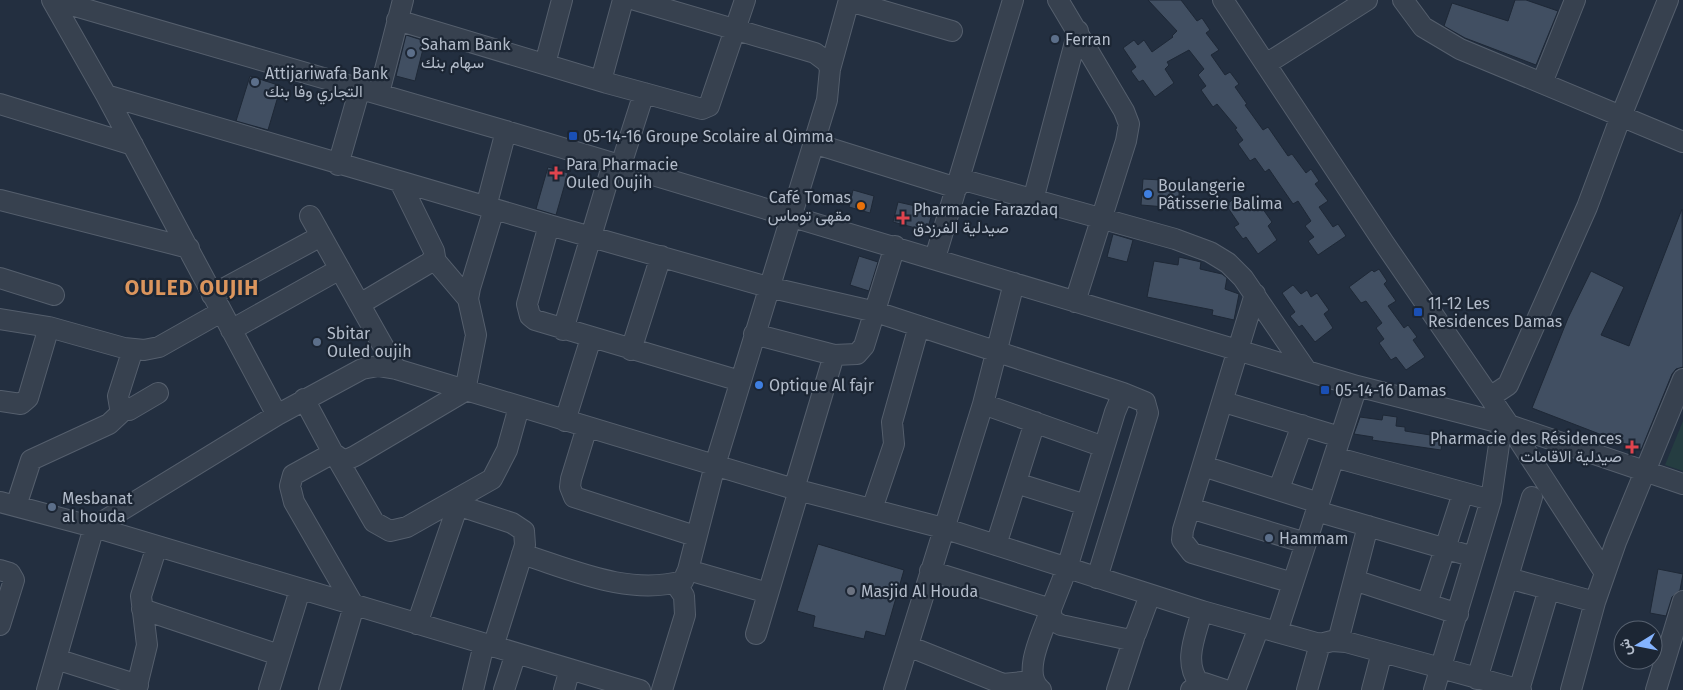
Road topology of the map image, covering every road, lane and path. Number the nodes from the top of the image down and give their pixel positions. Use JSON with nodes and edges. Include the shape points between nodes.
{"nodes":[{"id":1,"x":53,"y":0,"type":"edge"},
{"id":2,"x":402,"y":0,"type":"edge"},
{"id":3,"x":562,"y":0,"type":"edge"},
{"id":4,"x":745,"y":0,"type":"edge"},
{"id":5,"x":849,"y":0,"type":"edge"},
{"id":6,"x":1013,"y":0,"type":"edge"},
{"id":7,"x":1058,"y":0,"type":"edge"},
{"id":8,"x":1223,"y":0,"type":"edge"},
{"id":9,"x":1367,"y":0,"type":"edge"},
{"id":10,"x":1402,"y":0,"type":"edge"},
{"id":11,"x":1574,"y":0,"type":"edge"},
{"id":12,"x":1668,"y":0,"type":"edge"},
{"id":13,"x":623,"y":1,"type":"edge"},
{"id":14,"x":397,"y":20,"type":"junction"},
{"id":15,"x":736,"y":30,"type":"junction"},
{"id":16,"x":952,"y":31,"type":"dead end"},
{"id":17,"x":1078,"y":31,"type":"junction"},
{"id":18,"x":545,"y":64,"type":"junction"},
{"id":19,"x":1266,"y":64,"type":"junction"},
{"id":20,"x":830,"y":69,"type":"junction"},
{"id":21,"x":607,"y":83,"type":"junction"},
{"id":22,"x":1542,"y":83,"type":"junction"},
{"id":23,"x":370,"y":91,"type":"junction"},
{"id":24,"x":644,"y":93,"type":"junction"},
{"id":25,"x":106,"y":95,"type":"junction"},
{"id":26,"x":0,"y":104,"type":"edge"},
{"id":27,"x":1621,"y":116,"type":"junction"},
{"id":28,"x":506,"y":131,"type":"junction"},
{"id":29,"x":1683,"y":142,"type":"edge"},
{"id":30,"x":813,"y":144,"type":"junction"},
{"id":31,"x":133,"y":145,"type":"junction"},
{"id":32,"x":617,"y":164,"type":"junction"},
{"id":33,"x":338,"y":165,"type":"junction"},
{"id":34,"x":400,"y":182,"type":"junction"},
{"id":35,"x":959,"y":183,"type":"junction"},
{"id":36,"x":0,"y":200,"type":"edge"},
{"id":37,"x":1033,"y":200,"type":"junction"},
{"id":38,"x":490,"y":208,"type":"junction"},
{"id":39,"x":790,"y":215,"type":"junction"},
{"id":40,"x":310,"y":216,"type":"dead end"},
{"id":41,"x":1102,"y":218,"type":"junction"},
{"id":42,"x":549,"y":225,"type":"junction"},
{"id":43,"x":321,"y":236,"type":"junction"},
{"id":44,"x":591,"y":236,"type":"junction"},
{"id":45,"x":895,"y":246,"type":"junction"},
{"id":46,"x":189,"y":248,"type":"junction"},
{"id":47,"x":661,"y":256,"type":"junction"},
{"id":48,"x":935,"y":258,"type":"junction"},
{"id":49,"x":434,"y":259,"type":"junction"},
{"id":50,"x":340,"y":270,"type":"junction"},
{"id":51,"x":0,"y":278,"type":"edge"},
{"id":52,"x":1014,"y":283,"type":"junction"},
{"id":53,"x":768,"y":287,"type":"junction"},
{"id":54,"x":1255,"y":294,"type":"junction"},
{"id":55,"x":54,"y":295,"type":"dead end"},
{"id":56,"x":468,"y":299,"type":"junction"},
{"id":57,"x":1075,"y":302,"type":"junction"},
{"id":58,"x":216,"y":304,"type":"junction"},
{"id":59,"x":360,"y":304,"type":"junction"},
{"id":60,"x":876,"y":312,"type":"junction"},
{"id":61,"x":0,"y":319,"type":"edge"},
{"id":62,"x":919,"y":326,"type":"junction"},
{"id":63,"x":49,"y":328,"type":"junction"},
{"id":64,"x":231,"y":330,"type":"junction"},
{"id":65,"x":564,"y":330,"type":"junction"},
{"id":66,"x":754,"y":334,"type":"junction"},
{"id":67,"x":591,"y":338,"type":"junction"},
{"id":68,"x":133,"y":349,"type":"junction"},
{"id":69,"x":631,"y":350,"type":"junction"},
{"id":70,"x":998,"y":351,"type":"junction"},
{"id":71,"x":1239,"y":351,"type":"junction"},
{"id":72,"x":834,"y":355,"type":"junction"},
{"id":73,"x":396,"y":369,"type":"junction"},
{"id":74,"x":1306,"y":370,"type":"junction"},
{"id":75,"x":1683,"y":379,"type":"edge"},
{"id":76,"x":740,"y":382,"type":"junction"},
{"id":77,"x":1357,"y":386,"type":"junction"},
{"id":78,"x":465,"y":391,"type":"junction"},
{"id":79,"x":158,"y":393,"type":"dead end"},
{"id":80,"x":1123,"y":393,"type":"junction"},
{"id":81,"x":1490,"y":398,"type":"junction"},
{"id":82,"x":304,"y":400,"type":"junction"},
{"id":83,"x":0,"y":401,"type":"edge"},
{"id":84,"x":1224,"y":402,"type":"junction"},
{"id":85,"x":983,"y":404,"type":"junction"},
{"id":86,"x":519,"y":407,"type":"junction"},
{"id":87,"x":124,"y":410,"type":"junction"},
{"id":88,"x":276,"y":415,"type":"junction"},
{"id":89,"x":565,"y":421,"type":"junction"},
{"id":90,"x":1035,"y":422,"type":"junction"},
{"id":91,"x":1505,"y":424,"type":"junction"},
{"id":92,"x":1302,"y":425,"type":"junction"},
{"id":93,"x":587,"y":427,"type":"junction"},
{"id":94,"x":1340,"y":436,"type":"junction"},
{"id":95,"x":1104,"y":447,"type":"junction"},
{"id":96,"x":335,"y":456,"type":"junction"},
{"id":97,"x":1334,"y":457,"type":"junction"},
{"id":98,"x":715,"y":465,"type":"junction"},
{"id":99,"x":1203,"y":466,"type":"junction"},
{"id":100,"x":1644,"y":471,"type":"junction"},
{"id":101,"x":1016,"y":483,"type":"junction"},
{"id":102,"x":1683,"y":484,"type":"edge"},
{"id":103,"x":796,"y":489,"type":"junction"},
{"id":104,"x":1275,"y":489,"type":"junction"},
{"id":105,"x":1464,"y":493,"type":"junction"},
{"id":106,"x":1532,"y":497,"type":"dead end"},
{"id":107,"x":1491,"y":500,"type":"junction"},
{"id":108,"x":8,"y":504,"type":"edge"},
{"id":109,"x":454,"y":504,"type":"junction"},
{"id":110,"x":1086,"y":505,"type":"junction"},
{"id":111,"x":1317,"y":507,"type":"junction"},
{"id":112,"x":1190,"y":508,"type":"junction"},
{"id":113,"x":872,"y":509,"type":"junction"},
{"id":114,"x":1368,"y":526,"type":"junction"},
{"id":115,"x":94,"y":527,"type":"junction"},
{"id":116,"x":943,"y":528,"type":"junction"},
{"id":117,"x":695,"y":536,"type":"junction"},
{"id":118,"x":1306,"y":543,"type":"junction"},
{"id":119,"x":996,"y":545,"type":"junction"},
{"id":120,"x":157,"y":546,"type":"junction"},
{"id":121,"x":1445,"y":549,"type":"junction"},
{"id":122,"x":522,"y":554,"type":"junction"},
{"id":123,"x":1474,"y":558,"type":"junction"},
{"id":124,"x":1067,"y":568,"type":"junction"},
{"id":125,"x":0,"y":570,"type":"edge"},
{"id":126,"x":930,"y":571,"type":"junction"},
{"id":127,"x":1605,"y":573,"type":"junction"},
{"id":128,"x":682,"y":578,"type":"junction"},
{"id":129,"x":1097,"y":578,"type":"junction"},
{"id":130,"x":1508,"y":578,"type":"junction"},
{"id":131,"x":1354,"y":580,"type":"junction"},
{"id":132,"x":1293,"y":583,"type":"junction"},
{"id":133,"x":1549,"y":589,"type":"junction"},
{"id":134,"x":300,"y":590,"type":"junction"},
{"id":135,"x":768,"y":593,"type":"junction"},
{"id":136,"x":1150,"y":595,"type":"junction"},
{"id":137,"x":1683,"y":601,"type":"edge"},
{"id":138,"x":1595,"y":602,"type":"junction"},
{"id":139,"x":1427,"y":604,"type":"junction"},
{"id":140,"x":354,"y":606,"type":"junction"},
{"id":141,"x":1051,"y":609,"type":"junction"},
{"id":142,"x":142,"y":610,"type":"junction"},
{"id":143,"x":1202,"y":611,"type":"junction"},
{"id":144,"x":1458,"y":614,"type":"junction"},
{"id":145,"x":0,"y":624,"type":"edge"},
{"id":146,"x":417,"y":624,"type":"junction"},
{"id":147,"x":1268,"y":630,"type":"junction"},
{"id":148,"x":756,"y":634,"type":"dead end"},
{"id":149,"x":1678,"y":634,"type":"edge"},
{"id":150,"x":1134,"y":638,"type":"junction"},
{"id":151,"x":1329,"y":643,"type":"junction"},
{"id":152,"x":488,"y":645,"type":"junction"},
{"id":153,"x":908,"y":646,"type":"junction"},
{"id":154,"x":1382,"y":652,"type":"junction"},
{"id":155,"x":516,"y":653,"type":"junction"},
{"id":156,"x":279,"y":655,"type":"junction"},
{"id":157,"x":56,"y":659,"type":"junction"},
{"id":158,"x":570,"y":669,"type":"junction"},
{"id":159,"x":1442,"y":669,"type":"junction"},
{"id":160,"x":1477,"y":679,"type":"junction"},
{"id":161,"x":1036,"y":685,"type":"edge"},
{"id":162,"x":137,"y":687,"type":"edge"},
{"id":163,"x":1002,"y":687,"type":"edge"},
{"id":164,"x":1196,"y":687,"type":"edge"},
{"id":165,"x":47,"y":690,"type":"edge"},
{"id":166,"x":269,"y":690,"type":"edge"},
{"id":167,"x":329,"y":690,"type":"edge"},
{"id":168,"x":473,"y":690,"type":"edge"},
{"id":169,"x":504,"y":690,"type":"edge"},
{"id":170,"x":564,"y":690,"type":"edge"},
{"id":171,"x":640,"y":690,"type":"edge"},
{"id":172,"x":662,"y":690,"type":"edge"},
{"id":173,"x":894,"y":690,"type":"edge"},
{"id":174,"x":1117,"y":690,"type":"edge"},
{"id":175,"x":1225,"y":690,"type":"edge"},
{"id":176,"x":1235,"y":690,"type":"edge"},
{"id":177,"x":1307,"y":690,"type":"edge"},
{"id":178,"x":1372,"y":690,"type":"edge"},
{"id":179,"x":1434,"y":690,"type":"edge"},
{"id":180,"x":1520,"y":690,"type":"edge"},
{"id":181,"x":1571,"y":690,"type":"edge"},
{"id":182,"x":1656,"y":690,"type":"edge"}],
"edges":[{"from":1,"to":23,"type":"street"},
{"from":1,"to":25,"type":"street"},
{"from":2,"to":14,"type":"street"},
{"from":3,"to":18,"type":"street"},
{"from":4,"to":15,"type":"street"},
{"from":5,"to":16,"type":"street"},
{"from":5,"to":20,"type":"street"},
{"from":6,"to":35,"type":"street"},
{"from":7,"to":17,"type":"street"},
{"from":8,"to":19,"type":"street"},
{"from":9,"to":19,"type":"street"},
{"from":10,"to":22,"type":"street","via":[[1423,28],[1438,38]]},
{"from":11,"to":22,"type":"street"},
{"from":12,"to":27,"type":"street"},
{"from":13,"to":15,"type":"street"},
{"from":13,"to":21,"type":"street","via":[[603,69],[602,77]]},
{"from":14,"to":18,"type":"street"},
{"from":14,"to":23,"type":"street"},
{"from":15,"to":20,"type":"street","via":[[815,53],[827,62]]},
{"from":15,"to":24,"type":"street","via":[[709,106],[702,109]]},
{"from":17,"to":37,"type":"street"},
{"from":17,"to":41,"type":"street","via":[[1114,91],[1129,124]]},
{"from":18,"to":21,"type":"street"},
{"from":19,"to":81,"type":"street"},
{"from":20,"to":30,"type":"street","via":[[826,100]]},
{"from":21,"to":24,"type":"street"},
{"from":22,"to":27,"type":"street"},
{"from":23,"to":28,"type":"street"},
{"from":23,"to":33,"type":"street"},
{"from":24,"to":32,"type":"street"},
{"from":25,"to":31,"type":"street"},
{"from":25,"to":33,"type":"street"},
{"from":26,"to":31,"type":"street"},
{"from":27,"to":29,"type":"street"},
{"from":27,"to":81,"type":"street","via":[[1588,207],[1508,386]]},
{"from":28,"to":32,"type":"street"},
{"from":28,"to":38,"type":"street"},
{"from":30,"to":35,"type":"street"},
{"from":30,"to":39,"type":"street"},
{"from":31,"to":46,"type":"street"},
{"from":32,"to":39,"type":"street"},
{"from":32,"to":44,"type":"street"},
{"from":33,"to":34,"type":"street"},
{"from":34,"to":38,"type":"street"},
{"from":34,"to":49,"type":"street","via":[[434,251]]},
{"from":35,"to":37,"type":"street"},
{"from":35,"to":48,"type":"street"},
{"from":36,"to":46,"type":"street"},
{"from":37,"to":41,"type":"street"},
{"from":38,"to":42,"type":"street"},
{"from":38,"to":56,"type":"street"},
{"from":39,"to":45,"type":"street"},
{"from":39,"to":53,"type":"street"},
{"from":40,"to":43,"type":"street"},
{"from":41,"to":54,"type":"street","via":[[1210,252],[1228,263]]},
{"from":41,"to":57,"type":"street"},
{"from":42,"to":44,"type":"street"},
{"from":42,"to":65,"type":"street","via":[[529,293],[528,310],[535,320]]},
{"from":43,"to":50,"type":"street"},
{"from":43,"to":58,"type":"street"},
{"from":44,"to":47,"type":"street"},
{"from":44,"to":65,"type":"street"},
{"from":45,"to":48,"type":"street"},
{"from":45,"to":60,"type":"street"},
{"from":46,"to":58,"type":"street"},
{"from":47,"to":53,"type":"street"},
{"from":47,"to":69,"type":"street"},
{"from":48,"to":52,"type":"street"},
{"from":49,"to":56,"type":"street"},
{"from":49,"to":59,"type":"street"},
{"from":50,"to":59,"type":"street"},
{"from":50,"to":64,"type":"street"},
{"from":51,"to":55,"type":"street"},
{"from":52,"to":57,"type":"street"},
{"from":52,"to":70,"type":"street"},
{"from":53,"to":60,"type":"street"},
{"from":53,"to":66,"type":"street"},
{"from":54,"to":71,"type":"street"},
{"from":54,"to":74,"type":"street"},
{"from":56,"to":78,"type":"street","via":[[476,335]]},
{"from":57,"to":71,"type":"street"},
{"from":58,"to":64,"type":"street"},
{"from":58,"to":68,"type":"street","via":[[159,347]]},
{"from":59,"to":73,"type":"street"},
{"from":60,"to":62,"type":"street"},
{"from":60,"to":72,"type":"street","via":[[861,351],[851,356]]},
{"from":61,"to":63,"type":"street"},
{"from":62,"to":70,"type":"street"},
{"from":62,"to":113,"type":"street","via":[[892,422],[894,444]]},
{"from":63,"to":68,"type":"street","via":[[94,342]]},
{"from":63,"to":83,"type":"street","via":[[28,398],[21,404]]},
{"from":64,"to":88,"type":"street"},
{"from":65,"to":67,"type":"street"},
{"from":66,"to":72,"type":"street"},
{"from":66,"to":76,"type":"street"},
{"from":67,"to":69,"type":"street"},
{"from":67,"to":89,"type":"street"},
{"from":68,"to":87,"type":"street","via":[[118,396],[118,404]]},
{"from":69,"to":76,"type":"street"},
{"from":70,"to":80,"type":"street"},
{"from":70,"to":85,"type":"street"},
{"from":71,"to":74,"type":"street"},
{"from":71,"to":84,"type":"street"},
{"from":72,"to":103,"type":"street"},
{"from":73,"to":78,"type":"street"},
{"from":73,"to":82,"type":"street","via":[[378,366],[362,369]]},
{"from":74,"to":77,"type":"street"},
{"from":75,"to":100,"type":"street"},
{"from":76,"to":98,"type":"street"},
{"from":77,"to":91,"type":"street"},
{"from":77,"to":94,"type":"street"},
{"from":78,"to":86,"type":"street"},
{"from":78,"to":96,"type":"street","via":[[355,456],[344,461]]},
{"from":79,"to":87,"type":"street"},
{"from":80,"to":95,"type":"street"},
{"from":80,"to":129,"type":"street","via":[[1145,402],[1148,413]]},
{"from":81,"to":91,"type":"street"},
{"from":82,"to":88,"type":"street"},
{"from":82,"to":96,"type":"street"},
{"from":84,"to":92,"type":"street"},
{"from":84,"to":99,"type":"street"},
{"from":85,"to":90,"type":"street"},
{"from":85,"to":116,"type":"street"},
{"from":86,"to":89,"type":"street"},
{"from":86,"to":109,"type":"street","via":[[510,442],[497,471],[485,484]]},
{"from":87,"to":108,"type":"street","via":[[109,424],[31,460]]},
{"from":88,"to":115,"type":"street"},
{"from":89,"to":93,"type":"street"},
{"from":90,"to":95,"type":"street"},
{"from":90,"to":101,"type":"street"},
{"from":91,"to":100,"type":"street"},
{"from":91,"to":107,"type":"street"},
{"from":91,"to":127,"type":"street"},
{"from":92,"to":94,"type":"street"},
{"from":92,"to":104,"type":"street","via":[[1280,486]]},
{"from":93,"to":98,"type":"street"},
{"from":93,"to":117,"type":"street","via":[[571,479],[574,498]]},
{"from":94,"to":97,"type":"street"},
{"from":95,"to":110,"type":"street"},
{"from":96,"to":109,"type":"street","via":[[367,512],[382,528],[390,531],[407,527]]},
{"from":96,"to":140,"type":"street","via":[[293,475],[290,486],[294,502]]},
{"from":97,"to":105,"type":"street"},
{"from":97,"to":111,"type":"street"},
{"from":98,"to":103,"type":"street"},
{"from":98,"to":117,"type":"street"},
{"from":99,"to":104,"type":"street"},
{"from":99,"to":112,"type":"street"},
{"from":100,"to":102,"type":"street"},
{"from":100,"to":127,"type":"street"},
{"from":101,"to":110,"type":"street"},
{"from":101,"to":119,"type":"street"},
{"from":103,"to":113,"type":"street"},
{"from":103,"to":135,"type":"street"},
{"from":104,"to":111,"type":"street"},
{"from":105,"to":107,"type":"street"},
{"from":105,"to":121,"type":"street"},
{"from":106,"to":130,"type":"street"},
{"from":107,"to":123,"type":"street"},
{"from":108,"to":115,"type":"street"},
{"from":109,"to":122,"type":"street","via":[[519,526],[526,537]]},
{"from":109,"to":146,"type":"street"},
{"from":110,"to":124,"type":"street"},
{"from":111,"to":114,"type":"street"},
{"from":111,"to":118,"type":"street"},
{"from":112,"to":118,"type":"street"},
{"from":112,"to":132,"type":"street","via":[[1182,540],[1192,553]]},
{"from":113,"to":116,"type":"street"},
{"from":114,"to":121,"type":"street"},
{"from":114,"to":131,"type":"street"},
{"from":115,"to":120,"type":"street"},
{"from":115,"to":157,"type":"street"},
{"from":116,"to":119,"type":"street"},
{"from":116,"to":126,"type":"street"},
{"from":117,"to":128,"type":"street"},
{"from":118,"to":132,"type":"street"},
{"from":119,"to":124,"type":"street"},
{"from":120,"to":134,"type":"street"},
{"from":120,"to":142,"type":"street","via":[[143,587]]},
{"from":121,"to":123,"type":"street"},
{"from":121,"to":139,"type":"street"},
{"from":122,"to":128,"type":"street","via":[[623,584],[641,586]]},
{"from":122,"to":152,"type":"street"},
{"from":123,"to":144,"type":"street"},
{"from":124,"to":129,"type":"street"},
{"from":124,"to":141,"type":"street"},
{"from":125,"to":145,"type":"street","via":[[10,573],[14,580]]},
{"from":126,"to":141,"type":"street"},
{"from":126,"to":153,"type":"street"},
{"from":127,"to":138,"type":"street"},
{"from":128,"to":135,"type":"street"},
{"from":128,"to":172,"type":"street","via":[[685,615]]},
{"from":129,"to":136,"type":"street"},
{"from":130,"to":133,"type":"street"},
{"from":130,"to":160,"type":"street"},
{"from":131,"to":139,"type":"street"},
{"from":131,"to":151,"type":"street"},
{"from":132,"to":147,"type":"street"},
{"from":133,"to":138,"type":"street"},
{"from":133,"to":180,"type":"street"},
{"from":134,"to":140,"type":"street"},
{"from":134,"to":156,"type":"street"},
{"from":135,"to":148,"type":"street"},
{"from":136,"to":143,"type":"street"},
{"from":136,"to":150,"type":"street"},
{"from":137,"to":149,"type":"street"},
{"from":138,"to":181,"type":"street"},
{"from":139,"to":144,"type":"street"},
{"from":140,"to":146,"type":"street"},
{"from":140,"to":167,"type":"street"},
{"from":141,"to":150,"type":"street","via":[[1053,621],[1061,625],[1126,641]]},
{"from":141,"to":161,"type":"street","via":[[1032,663]]},
{"from":142,"to":156,"type":"street"},
{"from":142,"to":162,"type":"street","via":[[147,646]]},
{"from":143,"to":147,"type":"street"},
{"from":143,"to":164,"type":"street","via":[[1190,660]]},
{"from":144,"to":159,"type":"street"},
{"from":146,"to":152,"type":"street"},
{"from":147,"to":151,"type":"street"},
{"from":147,"to":176,"type":"street"},
{"from":149,"to":182,"type":"street"},
{"from":150,"to":174,"type":"street"},
{"from":151,"to":154,"type":"street"},
{"from":151,"to":177,"type":"street"},
{"from":152,"to":155,"type":"street"},
{"from":152,"to":168,"type":"street"},
{"from":153,"to":163,"type":"street"},
{"from":153,"to":173,"type":"street"},
{"from":154,"to":159,"type":"street"},
{"from":154,"to":178,"type":"street"},
{"from":155,"to":158,"type":"street"},
{"from":155,"to":169,"type":"street"},
{"from":156,"to":166,"type":"street"},
{"from":157,"to":162,"type":"street"},
{"from":157,"to":165,"type":"street"},
{"from":158,"to":170,"type":"street"},
{"from":158,"to":171,"type":"street"},
{"from":159,"to":160,"type":"street"},
{"from":159,"to":179,"type":"street"},
{"from":160,"to":180,"type":"street"},
{"from":161,"to":163,"type":"street"},
{"from":164,"to":175,"type":"street","via":[[1215,686]]}]}
